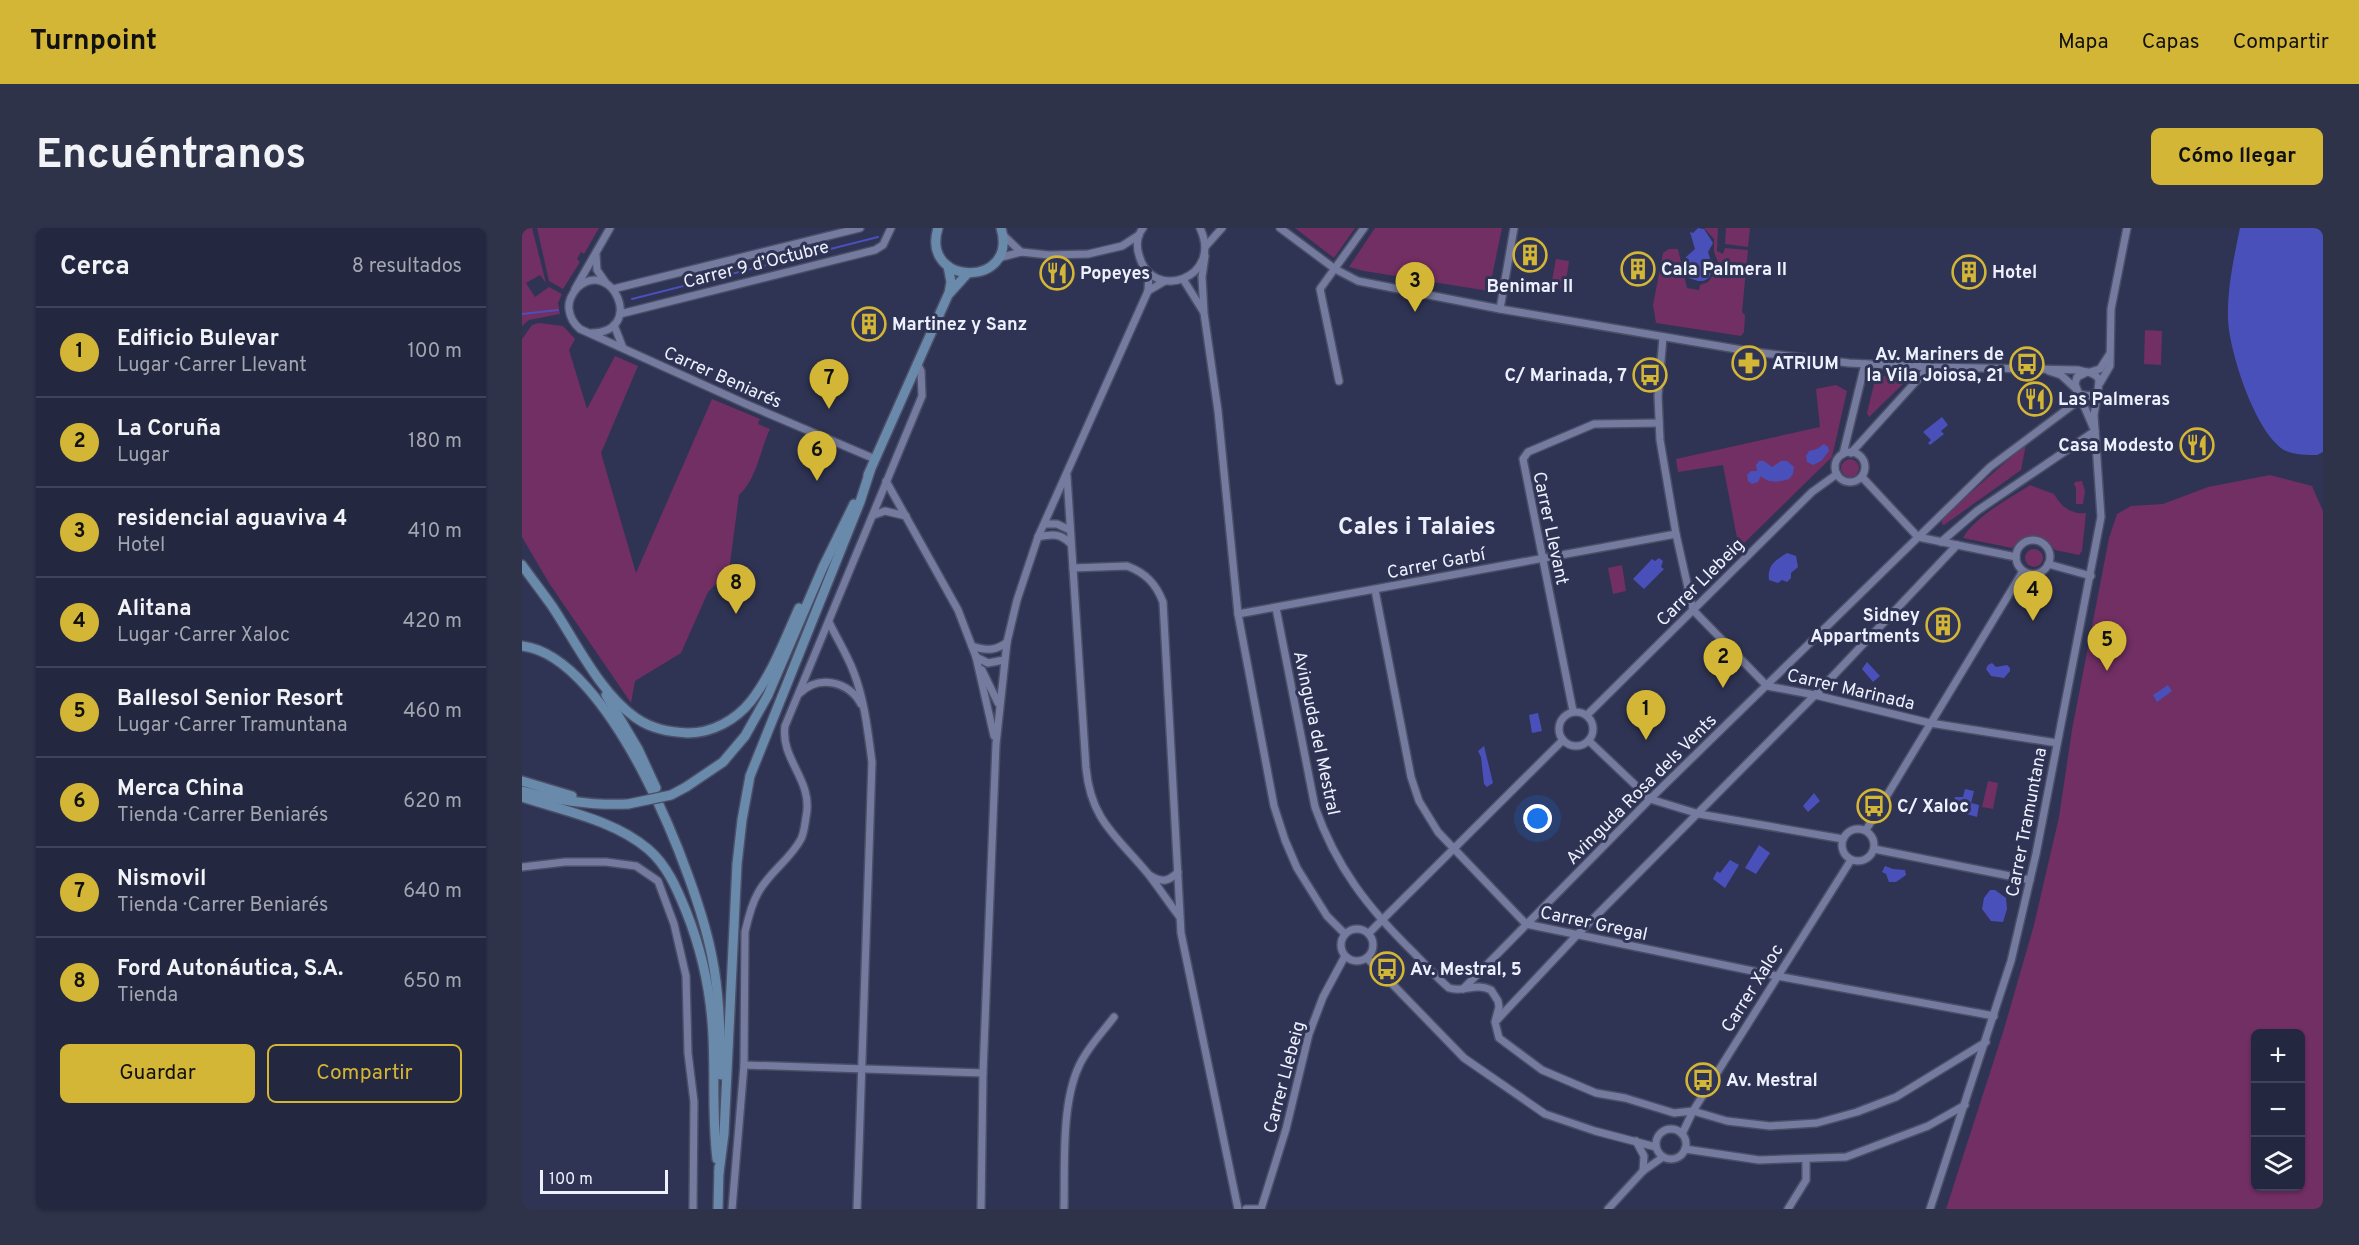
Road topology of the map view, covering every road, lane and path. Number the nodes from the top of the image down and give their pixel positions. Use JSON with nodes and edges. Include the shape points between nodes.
{"nodes":[{"id":1,"x":610,"y":228,"type":"edge"},
{"id":2,"x":860,"y":228,"type":"edge"},
{"id":3,"x":1200,"y":228,"type":"edge"},
{"id":4,"x":1222,"y":228,"type":"edge"},
{"id":5,"x":1280,"y":228,"type":"edge"},
{"id":6,"x":1364,"y":228,"type":"edge"},
{"id":7,"x":1514,"y":228,"type":"edge"},
{"id":8,"x":2127,"y":228,"type":"edge"},
{"id":9,"x":889,"y":229,"type":"edge"},
{"id":10,"x":935,"y":230,"type":"edge"},
{"id":11,"x":1002,"y":231,"type":"edge"},
{"id":12,"x":1140,"y":231,"type":"edge"},
{"id":13,"x":1122,"y":246,"type":"junction"},
{"id":14,"x":1206,"y":246,"type":"junction"},
{"id":15,"x":1138,"y":251,"type":"junction"},
{"id":16,"x":596,"y":252,"type":"junction"},
{"id":17,"x":1021,"y":252,"type":"junction"},
{"id":18,"x":1205,"y":256,"type":"junction"},
{"id":19,"x":998,"y":258,"type":"junction"},
{"id":20,"x":948,"y":266,"type":"junction"},
{"id":21,"x":1335,"y":269,"type":"junction"},
{"id":22,"x":1149,"y":273,"type":"junction"},
{"id":23,"x":967,"y":274,"type":"junction"},
{"id":24,"x":1183,"y":279,"type":"junction"},
{"id":25,"x":1165,"y":281,"type":"junction"},
{"id":26,"x":610,"y":287,"type":"junction"},
{"id":27,"x":1148,"y":291,"type":"junction"},
{"id":28,"x":574,"y":292,"type":"junction"},
{"id":29,"x":948,"y":295,"type":"junction"},
{"id":30,"x":1500,"y":309,"type":"junction"},
{"id":31,"x":1204,"y":313,"type":"junction"},
{"id":32,"x":620,"y":314,"type":"junction"},
{"id":33,"x":614,"y":325,"type":"junction"},
{"id":34,"x":592,"y":333,"type":"junction"},
{"id":35,"x":1664,"y":337,"type":"junction"},
{"id":36,"x":624,"y":350,"type":"junction"},
{"id":37,"x":2108,"y":358,"type":"junction"},
{"id":38,"x":917,"y":363,"type":"junction"},
{"id":39,"x":1865,"y":364,"type":"junction"},
{"id":40,"x":1929,"y":367,"type":"junction"},
{"id":41,"x":2047,"y":370,"type":"junction"},
{"id":42,"x":2089,"y":372,"type":"junction"},
{"id":43,"x":1339,"y":381,"type":"dead end"},
{"id":44,"x":2099,"y":387,"type":"junction"},
{"id":45,"x":2077,"y":391,"type":"junction"},
{"id":46,"x":1659,"y":423,"type":"junction"},
{"id":47,"x":2095,"y":431,"type":"junction"},
{"id":48,"x":1847,"y":453,"type":"junction"},
{"id":49,"x":875,"y":459,"type":"junction"},
{"id":50,"x":870,"y":471,"type":"junction"},
{"id":51,"x":1067,"y":473,"type":"junction"},
{"id":52,"x":1837,"y":474,"type":"junction"},
{"id":53,"x":1862,"y":477,"type":"junction"},
{"id":54,"x":886,"y":482,"type":"junction"},
{"id":55,"x":874,"y":515,"type":"junction"},
{"id":56,"x":906,"y":516,"type":"junction"},
{"id":57,"x":1045,"y":524,"type":"junction"},
{"id":58,"x":1070,"y":530,"type":"junction"},
{"id":59,"x":1676,"y":534,"type":"junction"},
{"id":60,"x":1038,"y":537,"type":"junction"},
{"id":61,"x":1918,"y":537,"type":"junction"},
{"id":62,"x":1941,"y":542,"type":"junction"},
{"id":63,"x":1071,"y":544,"type":"junction"},
{"id":64,"x":1957,"y":545,"type":"junction"},
{"id":65,"x":2016,"y":557,"type":"junction"},
{"id":66,"x":1542,"y":559,"type":"junction"},
{"id":67,"x":2048,"y":564,"type":"junction"},
{"id":68,"x":522,"y":565,"type":"edge"},
{"id":69,"x":823,"y":567,"type":"junction"},
{"id":70,"x":1073,"y":568,"type":"junction"},
{"id":71,"x":2023,"y":571,"type":"junction"},
{"id":72,"x":2091,"y":576,"type":"junction"},
{"id":73,"x":1375,"y":590,"type":"junction"},
{"id":74,"x":1276,"y":608,"type":"junction"},
{"id":75,"x":1694,"y":610,"type":"junction"},
{"id":76,"x":1238,"y":614,"type":"junction"},
{"id":77,"x":829,"y":622,"type":"junction"},
{"id":78,"x":1007,"y":642,"type":"junction"},
{"id":79,"x":522,"y":646,"type":"edge"},
{"id":80,"x":972,"y":646,"type":"junction"},
{"id":81,"x":584,"y":657,"type":"junction"},
{"id":82,"x":976,"y":657,"type":"junction"},
{"id":83,"x":1004,"y":660,"type":"junction"},
{"id":84,"x":1767,"y":686,"type":"junction"},
{"id":85,"x":1815,"y":695,"type":"junction"},
{"id":86,"x":798,"y":696,"type":"junction"},
{"id":87,"x":999,"y":704,"type":"junction"},
{"id":88,"x":864,"y":709,"type":"junction"},
{"id":89,"x":1573,"y":711,"type":"junction"},
{"id":90,"x":1587,"y":715,"type":"junction"},
{"id":91,"x":1930,"y":723,"type":"junction"},
{"id":92,"x":1563,"y":740,"type":"junction"},
{"id":93,"x":1589,"y":741,"type":"junction"},
{"id":94,"x":2057,"y":743,"type":"junction"},
{"id":95,"x":996,"y":744,"type":"junction"},
{"id":96,"x":522,"y":781,"type":"edge"},
{"id":97,"x":522,"y":791,"type":"edge"},
{"id":98,"x":522,"y":797,"type":"edge"},
{"id":99,"x":1650,"y":799,"type":"junction"},
{"id":100,"x":591,"y":804,"type":"junction"},
{"id":101,"x":661,"y":808,"type":"junction"},
{"id":102,"x":1699,"y":813,"type":"junction"},
{"id":103,"x":1866,"y":830,"type":"junction"},
{"id":104,"x":1843,"y":839,"type":"junction"},
{"id":105,"x":1452,"y":849,"type":"junction"},
{"id":106,"x":1874,"y":849,"type":"junction"},
{"id":107,"x":1851,"y":860,"type":"junction"},
{"id":108,"x":522,"y":867,"type":"edge"},
{"id":109,"x":1178,"y":872,"type":"junction"},
{"id":110,"x":1149,"y":875,"type":"junction"},
{"id":111,"x":2030,"y":880,"type":"junction"},
{"id":112,"x":1180,"y":918,"type":"junction"},
{"id":113,"x":1381,"y":921,"type":"junction"},
{"id":114,"x":1526,"y":924,"type":"junction"},
{"id":115,"x":1369,"y":933,"type":"junction"},
{"id":116,"x":1345,"y":934,"type":"junction"},
{"id":117,"x":1577,"y":935,"type":"junction"},
{"id":118,"x":1345,"y":956,"type":"junction"},
{"id":119,"x":1367,"y":958,"type":"junction"},
{"id":120,"x":1777,"y":976,"type":"junction"},
{"id":121,"x":1461,"y":991,"type":"junction"},
{"id":122,"x":1994,"y":1016,"type":"junction"},
{"id":123,"x":1114,"y":1017,"type":"dead end"},
{"id":124,"x":1495,"y":1022,"type":"junction"},
{"id":125,"x":1986,"y":1042,"type":"junction"},
{"id":126,"x":744,"y":1065,"type":"junction"},
{"id":127,"x":862,"y":1068,"type":"junction"},
{"id":128,"x":983,"y":1073,"type":"junction"},
{"id":129,"x":1965,"y":1105,"type":"junction"},
{"id":130,"x":1693,"y":1111,"type":"junction"},
{"id":131,"x":1682,"y":1134,"type":"junction"},
{"id":132,"x":1636,"y":1141,"type":"junction"},
{"id":133,"x":1656,"y":1147,"type":"junction"},
{"id":134,"x":1685,"y":1149,"type":"junction"},
{"id":135,"x":1663,"y":1157,"type":"junction"},
{"id":136,"x":1806,"y":1159,"type":"junction"},
{"id":137,"x":1643,"y":1171,"type":"junction"},
{"id":138,"x":718,"y":1173,"type":"junction"},
{"id":139,"x":693,"y":1209,"type":"edge"},
{"id":140,"x":718,"y":1209,"type":"edge"},
{"id":141,"x":732,"y":1209,"type":"edge"},
{"id":142,"x":857,"y":1209,"type":"edge"},
{"id":143,"x":981,"y":1209,"type":"edge"},
{"id":144,"x":1064,"y":1209,"type":"edge"},
{"id":145,"x":1238,"y":1209,"type":"edge"},
{"id":146,"x":1246,"y":1209,"type":"edge"},
{"id":147,"x":1261,"y":1209,"type":"edge"},
{"id":148,"x":1608,"y":1209,"type":"edge"},
{"id":149,"x":1788,"y":1209,"type":"edge"},
{"id":150,"x":1930,"y":1209,"type":"edge"}],
"edges":[{"from":1,"to":16,"type":"street"},
{"from":2,"to":26,"type":"street","name":"Carrer 9 d’Octubre"},
{"from":3,"to":14,"type":"street"},
{"from":4,"to":14,"type":"street"},
{"from":5,"to":21,"type":"street"},
{"from":6,"to":21,"type":"street"},
{"from":7,"to":30,"type":"street"},
{"from":8,"to":37,"type":"street","name":"Carrer Tramuntana","via":[[2111,309]]},
{"from":9,"to":32,"type":"street","name":"Carrer 9 d’Octubre","via":[[884,244],[875,250]]},
{"from":10,"to":20,"type":"main road","via":[[938,251]]},
{"from":11,"to":17,"type":"street"},
{"from":11,"to":19,"type":"main road"},
{"from":12,"to":13,"type":"street"},
{"from":12,"to":15,"type":"street"},
{"from":13,"to":15,"type":"street"},
{"from":13,"to":17,"type":"street","via":[[1088,254]]},
{"from":14,"to":18,"type":"street"},
{"from":15,"to":22,"type":"street"},
{"from":16,"to":26,"type":"street","via":[[597,270]]},
{"from":16,"to":28,"type":"street"},
{"from":17,"to":19,"type":"street"},
{"from":18,"to":24,"type":"street","via":[[1193,274]]},
{"from":18,"to":31,"type":"street"},
{"from":19,"to":23,"type":"main road","via":[[986,269]]},
{"from":20,"to":23,"type":"main road"},
{"from":20,"to":29,"type":"main road"},
{"from":21,"to":30,"type":"street","via":[[1358,281]]},
{"from":21,"to":43,"type":"street","via":[[1320,289]]},
{"from":22,"to":25,"type":"street"},
{"from":22,"to":27,"type":"street"},
{"from":23,"to":29,"type":"main road"},
{"from":24,"to":25,"type":"street"},
{"from":24,"to":31,"type":"street"},
{"from":25,"to":27,"type":"street"},
{"from":26,"to":28,"type":"street","via":[[591,282]]},
{"from":26,"to":32,"type":"street","via":[[620,301]]},
{"from":27,"to":51,"type":"street"},
{"from":28,"to":34,"type":"street","via":[[569,302],[570,316],[579,328]]},
{"from":29,"to":38,"type":"main road"},
{"from":30,"to":35,"type":"street"},
{"from":31,"to":76,"type":"street"},
{"from":32,"to":33,"type":"street"},
{"from":33,"to":34,"type":"street"},
{"from":33,"to":36,"type":"street"},
{"from":34,"to":36,"type":"street","name":"Carrer Beniarés"},
{"from":35,"to":39,"type":"street"},
{"from":35,"to":46,"type":"street"},
{"from":36,"to":49,"type":"street","name":"Carrer Beniarés"},
{"from":37,"to":42,"type":"street","via":[[2100,369]]},
{"from":37,"to":44,"type":"street","name":"Carrer Tramuntana","via":[[2109,370]]},
{"from":38,"to":49,"type":"main road"},
{"from":38,"to":54,"type":"street","via":[[922,396]]},
{"from":39,"to":40,"type":"street"},
{"from":39,"to":48,"type":"street"},
{"from":40,"to":41,"type":"street"},
{"from":40,"to":48,"type":"street"},
{"from":41,"to":42,"type":"street"},
{"from":41,"to":45,"type":"street","via":[[2061,375]]},
{"from":42,"to":44,"type":"street","via":[[2097,376]]},
{"from":42,"to":45,"type":"street","via":[[2077,377]]},
{"from":44,"to":45,"type":"street","via":[[2089,396]]},
{"from":44,"to":47,"type":"street","name":"Carrer Tramuntana"},
{"from":45,"to":47,"type":"street","name":"Carrer Tramuntana"},
{"from":45,"to":61,"type":"street","name":"Avinguda Rosa dels Vents","via":[[2074,404],[1990,467]]},
{"from":46,"to":59,"type":"street"},
{"from":46,"to":66,"type":"street","name":"Carrer Llevant","via":[[1585,426],[1524,455],[1522,463]]},
{"from":47,"to":62,"type":"street","via":[[1985,505]]},
{"from":47,"to":72,"type":"street","name":"Carrer Tramuntana","via":[[2101,517]]},
{"from":48,"to":52,"type":"street","via":[[1837,460]]},
{"from":48,"to":53,"type":"street","via":[[1863,459]]},
{"from":49,"to":50,"type":"main road"},
{"from":50,"to":69,"type":"main road"},
{"from":50,"to":138,"type":"main road","via":[[750,776],[737,864],[724,1134]]},
{"from":51,"to":57,"type":"street"},
{"from":51,"to":58,"type":"street"},
{"from":52,"to":53,"type":"street","via":[[1848,482]]},
{"from":52,"to":75,"type":"street","name":"Carrer Llebeig","via":[[1812,492]]},
{"from":53,"to":61,"type":"street"},
{"from":54,"to":55,"type":"street"},
{"from":54,"to":56,"type":"street"},
{"from":55,"to":56,"type":"street","via":[[885,511]]},
{"from":55,"to":77,"type":"street"},
{"from":56,"to":80,"type":"street","via":[[958,610]]},
{"from":57,"to":58,"type":"street"},
{"from":57,"to":60,"type":"street"},
{"from":58,"to":63,"type":"street"},
{"from":59,"to":66,"type":"street","name":"Carrer Garbí"},
{"from":59,"to":75,"type":"street"},
{"from":60,"to":63,"type":"street","via":[[1063,536]]},
{"from":60,"to":78,"type":"street"},
{"from":61,"to":62,"type":"street"},
{"from":61,"to":84,"type":"street","name":"Avinguda Rosa dels Vents"},
{"from":62,"to":64,"type":"street"},
{"from":63,"to":70,"type":"street"},
{"from":64,"to":65,"type":"street"},
{"from":64,"to":85,"type":"street"},
{"from":65,"to":67,"type":"street","via":[[2024,543],[2034,540],[2047,549]]},
{"from":65,"to":71,"type":"street"},
{"from":66,"to":73,"type":"street","name":"Carrer Garbí"},
{"from":66,"to":89,"type":"street","name":"Carrer Llevant"},
{"from":67,"to":71,"type":"street","via":[[2037,573]]},
{"from":67,"to":72,"type":"street"},
{"from":68,"to":81,"type":"main road"},
{"from":69,"to":81,"type":"main road","via":[[806,591],[762,686],[740,712],[711,729],[697,733],[668,731],[638,719],[614,698]]},
{"from":69,"to":100,"type":"main road","bridge":true,"via":[[777,675],[745,736],[723,762],[671,795],[628,804]]},
{"from":70,"to":109,"type":"street","via":[[1136,569],[1158,588],[1163,602]]},
{"from":70,"to":110,"type":"street","via":[[1090,795],[1105,825]]},
{"from":71,"to":91,"type":"street"},
{"from":72,"to":94,"type":"street","name":"Carrer Tramuntana"},
{"from":73,"to":74,"type":"street","name":"Carrer Garbí"},
{"from":73,"to":105,"type":"street","name":"Carrer Gregal","via":[[1415,789],[1431,822]]},
{"from":74,"to":76,"type":"street","name":"Carrer Garbí"},
{"from":74,"to":113,"type":"street","name":"Avinguda del Mestral","via":[[1315,807],[1341,867]]},
{"from":75,"to":84,"type":"street","name":"Carrer Marinada"},
{"from":75,"to":90,"type":"street","name":"Carrer Llebeig"},
{"from":76,"to":116,"type":"street","via":[[1279,823],[1312,894]]},
{"from":77,"to":86,"type":"street"},
{"from":77,"to":88,"type":"street","via":[[854,670]]},
{"from":78,"to":80,"type":"street","via":[[990,650]]},
{"from":78,"to":83,"type":"street"},
{"from":79,"to":101,"type":"main road","via":[[546,651],[567,665],[589,689],[614,724]]},
{"from":80,"to":82,"type":"street"},
{"from":81,"to":101,"type":"main road","via":[[650,773]]},
{"from":82,"to":83,"type":"street","via":[[988,663]]},
{"from":82,"to":87,"type":"street"},
{"from":82,"to":95,"type":"street"},
{"from":83,"to":87,"type":"street"},
{"from":84,"to":85,"type":"street","name":"Carrer Marinada"},
{"from":84,"to":99,"type":"street","name":"Avinguda Rosa dels Vents"},
{"from":85,"to":91,"type":"street","name":"Carrer Marinada"},
{"from":85,"to":102,"type":"street"},
{"from":86,"to":88,"type":"street","via":[[819,683],[839,683],[858,698]]},
{"from":86,"to":126,"type":"street","via":[[784,733],[787,752],[807,790],[807,813],[801,838],[758,893],[745,932]]},
{"from":87,"to":95,"type":"street"},
{"from":88,"to":127,"type":"street","via":[[872,762]]},
{"from":89,"to":90,"type":"street"},
{"from":89,"to":92,"type":"street","via":[[1559,725]]},
{"from":90,"to":93,"type":"street","via":[[1593,727]]},
{"from":91,"to":94,"type":"street","name":"Carrer Marinada"},
{"from":91,"to":103,"type":"street"},
{"from":92,"to":93,"type":"street","via":[[1578,746]]},
{"from":92,"to":105,"type":"street"},
{"from":93,"to":99,"type":"street"},
{"from":94,"to":111,"type":"street","name":"Carrer Tramuntana"},
{"from":95,"to":128,"type":"street"},
{"from":96,"to":100,"type":"main road"},
{"from":97,"to":100,"type":"main road"},
{"from":98,"to":138,"type":"main road","via":[[614,828],[649,849],[671,878],[692,926],[710,999]]},
{"from":99,"to":102,"type":"street"},
{"from":99,"to":114,"type":"street","name":"Avinguda Rosa dels Vents"},
{"from":101,"to":138,"type":"main road","via":[[688,869],[712,958],[720,1029]]},
{"from":102,"to":104,"type":"street"},
{"from":102,"to":117,"type":"street"},
{"from":103,"to":104,"type":"street","via":[[1850,831]]},
{"from":103,"to":106,"type":"street","via":[[1873,838]]},
{"from":104,"to":107,"type":"street","via":[[1844,853]]},
{"from":105,"to":113,"type":"street"},
{"from":105,"to":114,"type":"street","name":"Carrer Gregal"},
{"from":106,"to":107,"type":"street","via":[[1865,860]]},
{"from":106,"to":111,"type":"street"},
{"from":107,"to":120,"type":"street","name":"Carrer Xaloc"},
{"from":108,"to":139,"type":"street","via":[[606,862],[636,866],[658,880],[674,924],[686,976],[694,1102]]},
{"from":109,"to":110,"type":"street","via":[[1165,881]]},
{"from":109,"to":112,"type":"street"},
{"from":110,"to":112,"type":"street"},
{"from":111,"to":122,"type":"street","name":"Carrer Tramuntana"},
{"from":112,"to":145,"type":"street"},
{"from":113,"to":115,"type":"street"},
{"from":113,"to":121,"type":"street","name":"Avinguda del Mestral","via":[[1443,983]]},
{"from":114,"to":117,"type":"street","name":"Carrer Gregal"},
{"from":114,"to":121,"type":"street","name":"Avinguda Rosa dels Vents"},
{"from":115,"to":116,"type":"street","via":[[1357,928]]},
{"from":115,"to":119,"type":"street","via":[[1373,948]]},
{"from":116,"to":118,"type":"street","via":[[1341,942]]},
{"from":117,"to":120,"type":"street","name":"Carrer Gregal"},
{"from":117,"to":124,"type":"street"},
{"from":118,"to":119,"type":"street","via":[[1358,961]]},
{"from":118,"to":147,"type":"street","name":"Carrer Llebeig","via":[[1309,1034],[1287,1129]]},
{"from":119,"to":132,"type":"street","via":[[1464,1058],[1545,1114]]},
{"from":120,"to":122,"type":"street","name":"Carrer Gregal"},
{"from":120,"to":130,"type":"street","name":"Carrer Xaloc"},
{"from":121,"to":124,"type":"street","via":[[1478,986],[1491,990],[1499,1007]]},
{"from":122,"to":125,"type":"street","name":"Carrer Tramuntana"},
{"from":123,"to":144,"type":"street","via":[[1086,1053],[1072,1084]]},
{"from":124,"to":130,"type":"street","via":[[1505,1043],[1542,1070],[1570,1083],[1674,1113]]},
{"from":125,"to":129,"type":"street","name":"Carrer Tramuntana"},
{"from":125,"to":130,"type":"street","via":[[1896,1096],[1817,1123],[1770,1126],[1727,1121]]},
{"from":126,"to":127,"type":"street"},
{"from":126,"to":141,"type":"street"},
{"from":127,"to":128,"type":"street"},
{"from":127,"to":142,"type":"street"},
{"from":128,"to":143,"type":"street"},
{"from":129,"to":136,"type":"street","via":[[1928,1126],[1846,1157]]},
{"from":129,"to":150,"type":"street","name":"Carrer Tramuntana"},
{"from":130,"to":131,"type":"street","name":"Carrer Xaloc"},
{"from":131,"to":133,"type":"street","via":[[1674,1129],[1665,1131],[1658,1137]]},
{"from":131,"to":134,"type":"street"},
{"from":132,"to":133,"type":"street"},
{"from":132,"to":137,"type":"street","via":[[1644,1156]]},
{"from":133,"to":135,"type":"street"},
{"from":134,"to":135,"type":"street","via":[[1676,1158]]},
{"from":134,"to":136,"type":"street","via":[[1759,1160]]},
{"from":135,"to":137,"type":"street"},
{"from":136,"to":149,"type":"street","via":[[1806,1180]]},
{"from":137,"to":148,"type":"street"},
{"from":138,"to":140,"type":"main road"},
{"from":146,"to":147,"type":"street"}]}
